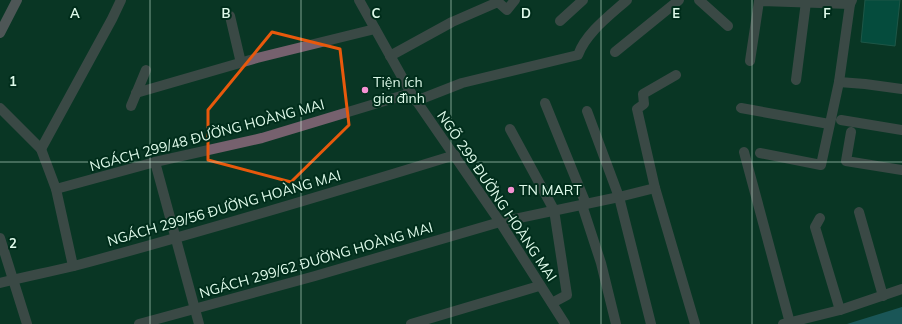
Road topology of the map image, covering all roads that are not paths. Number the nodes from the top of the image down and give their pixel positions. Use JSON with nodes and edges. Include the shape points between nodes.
{"nodes":[{"id":1,"x":17,"y":0,"type":"edge"},
{"id":2,"x":121,"y":0,"type":"edge"},
{"id":3,"x":359,"y":0,"type":"edge"},
{"id":4,"x":515,"y":0,"type":"edge"},
{"id":5,"x":583,"y":0,"type":"edge"},
{"id":6,"x":627,"y":0,"type":"edge"},
{"id":7,"x":679,"y":0,"type":"edge"},
{"id":8,"x":699,"y":0,"type":"edge"},
{"id":9,"x":498,"y":1,"type":"edge"},
{"id":10,"x":806,"y":2,"type":"junction"},
{"id":11,"x":851,"y":2,"type":"edge"},
{"id":12,"x":230,"y":16,"type":"dead end"},
{"id":13,"x":560,"y":21,"type":"dead end"},
{"id":14,"x":728,"y":26,"type":"dead end"},
{"id":15,"x":375,"y":29,"type":"junction"},
{"id":16,"x":0,"y":33,"type":"edge"},
{"id":17,"x":615,"y":52,"type":"dead end"},
{"id":18,"x":390,"y":56,"type":"junction"},
{"id":19,"x":750,"y":61,"type":"dead end"},
{"id":20,"x":241,"y":63,"type":"junction"},
{"id":21,"x":146,"y":70,"type":"dead end"},
{"id":22,"x":676,"y":75,"type":"dead end"},
{"id":23,"x":796,"y":80,"type":"dead end"},
{"id":24,"x":838,"y":82,"type":"junction"},
{"id":25,"x":902,"y":89,"type":"edge"},
{"id":26,"x":136,"y":93,"type":"junction"},
{"id":27,"x":414,"y":97,"type":"junction"},
{"id":28,"x":545,"y":103,"type":"dead end"},
{"id":29,"x":131,"y":106,"type":"dead end"},
{"id":30,"x":0,"y":108,"type":"edge"},
{"id":31,"x":741,"y":108,"type":"dead end"},
{"id":32,"x":587,"y":111,"type":"dead end"},
{"id":33,"x":841,"y":120,"type":"dead end"},
{"id":34,"x":829,"y":124,"type":"junction"},
{"id":35,"x":510,"y":129,"type":"dead end"},
{"id":36,"x":902,"y":130,"type":"edge"},
{"id":37,"x":851,"y":132,"type":"dead end"},
{"id":38,"x":41,"y":149,"type":"junction"},
{"id":39,"x":744,"y":152,"type":"dead end"},
{"id":40,"x":760,"y":153,"type":"dead end"},
{"id":41,"x":455,"y":156,"type":"junction"},
{"id":42,"x":155,"y":162,"type":"junction"},
{"id":43,"x":902,"y":170,"type":"edge"},
{"id":44,"x":655,"y":188,"type":"junction"},
{"id":45,"x":56,"y":189,"type":"junction"},
{"id":46,"x":619,"y":197,"type":"junction"},
{"id":47,"x":584,"y":205,"type":"junction"},
{"id":48,"x":554,"y":210,"type":"junction"},
{"id":49,"x":859,"y":212,"type":"dead end"},
{"id":50,"x":820,"y":218,"type":"dead end"},
{"id":51,"x":500,"y":222,"type":"junction"},
{"id":52,"x":175,"y":237,"type":"junction"},
{"id":53,"x":0,"y":238,"type":"edge"},
{"id":54,"x":73,"y":266,"type":"junction"},
{"id":55,"x":14,"y":280,"type":"junction"},
{"id":56,"x":0,"y":283,"type":"edge"},
{"id":57,"x":540,"y":286,"type":"junction"},
{"id":58,"x":902,"y":289,"type":"edge"},
{"id":59,"x":883,"y":296,"type":"junction"},
{"id":60,"x":552,"y":303,"type":"junction"},
{"id":61,"x":195,"y":310,"type":"junction"},
{"id":62,"x":840,"y":310,"type":"junction"},
{"id":63,"x":787,"y":323,"type":"edge"},
{"id":64,"x":27,"y":324,"type":"edge"},
{"id":65,"x":140,"y":324,"type":"edge"},
{"id":66,"x":199,"y":324,"type":"edge"},
{"id":67,"x":411,"y":324,"type":"edge"},
{"id":68,"x":565,"y":324,"type":"edge"},
{"id":69,"x":616,"y":324,"type":"edge"},
{"id":70,"x":651,"y":324,"type":"edge"},
{"id":71,"x":695,"y":324,"type":"edge"}],
"edges":[{"from":1,"to":16,"type":"street"},
{"from":2,"to":38,"type":"street"},
{"from":3,"to":15,"type":"street","name":"NGÕ 299 ĐƯỜNG HOÀNG MAI"},
{"from":4,"to":9,"type":"street","via":[[507,10]]},
{"from":5,"to":13,"type":"street"},
{"from":6,"to":27,"type":"street","name":"NGÁCH 299/48 ĐƯỜNG HOÀNG MAI","via":[[601,23],[581,46],[578,55]]},
{"from":7,"to":17,"type":"street"},
{"from":8,"to":14,"type":"street"},
{"from":9,"to":18,"type":"street","via":[[452,22]]},
{"from":10,"to":11,"type":"street"},
{"from":10,"to":19,"type":"street","via":[[760,1]]},
{"from":10,"to":23,"type":"street"},
{"from":11,"to":24,"type":"street"},
{"from":12,"to":20,"type":"street"},
{"from":15,"to":18,"type":"street","name":"NGÕ 299 ĐƯỜNG HOÀNG MAI"},
{"from":15,"to":20,"type":"street"},
{"from":18,"to":27,"type":"street","name":"NGÕ 299 ĐƯỜNG HOÀNG MAI"},
{"from":20,"to":26,"type":"street"},
{"from":21,"to":26,"type":"street"},
{"from":22,"to":44,"type":"street","via":[[643,94],[644,104],[637,109]]},
{"from":24,"to":25,"type":"street"},
{"from":24,"to":34,"type":"street"},
{"from":26,"to":29,"type":"street"},
{"from":27,"to":41,"type":"street","name":"NGÕ 299 ĐƯỜNG HOÀNG MAI"},
{"from":27,"to":42,"type":"street","name":"NGÁCH 299/48 ĐƯỜNG HOÀNG MAI","via":[[262,138]]},
{"from":28,"to":47,"type":"street"},
{"from":30,"to":38,"type":"street"},
{"from":31,"to":34,"type":"street"},
{"from":32,"to":46,"type":"street"},
{"from":33,"to":36,"type":"street"},
{"from":34,"to":40,"type":"street","via":[[821,165]]},
{"from":35,"to":48,"type":"street"},
{"from":37,"to":43,"type":"street","via":[[846,161]]},
{"from":38,"to":45,"type":"street"},
{"from":39,"to":63,"type":"street"},
{"from":41,"to":51,"type":"street","name":"NGÕ 299 ĐƯỜNG HOÀNG MAI"},
{"from":41,"to":52,"type":"street","name":"NGÁCH 299/56 ĐƯỜNG HOÀNG MAI"},
{"from":42,"to":45,"type":"street","name":"NGÁCH 299/48 ĐƯỜNG HOÀNG MAI"},
{"from":42,"to":52,"type":"street"},
{"from":44,"to":46,"type":"street","name":"NGÁCH 299/62 ĐƯỜNG HOÀNG MAI"},
{"from":44,"to":71,"type":"street"},
{"from":45,"to":54,"type":"street"},
{"from":46,"to":47,"type":"street","name":"NGÁCH 299/62 ĐƯỜNG HOÀNG MAI"},
{"from":46,"to":70,"type":"street"},
{"from":47,"to":48,"type":"street","name":"NGÁCH 299/62 ĐƯỜNG HOÀNG MAI"},
{"from":47,"to":69,"type":"street"},
{"from":48,"to":51,"type":"street","name":"NGÁCH 299/62 ĐƯỜNG HOÀNG MAI"},
{"from":48,"to":60,"type":"street","via":[[567,295]]},
{"from":49,"to":59,"type":"street"},
{"from":50,"to":62,"type":"street","via":[[815,227]]},
{"from":51,"to":57,"type":"street","name":"NGÕ 299 ĐƯỜNG HOÀNG MAI"},
{"from":51,"to":61,"type":"street","name":"NGÁCH 299/62 ĐƯỜNG HOÀNG MAI"},
{"from":52,"to":54,"type":"street","name":"NGÁCH 299/56 ĐƯỜNG HOÀNG MAI"},
{"from":52,"to":61,"type":"street"},
{"from":53,"to":55,"type":"street"},
{"from":54,"to":55,"type":"street","name":"NGÁCH 299/56 ĐƯỜNG HOÀNG MAI"},
{"from":55,"to":56,"type":"street","name":"NGÁCH 299/56 ĐƯỜNG HOÀNG MAI"},
{"from":55,"to":64,"type":"street"},
{"from":57,"to":60,"type":"street","name":"NGÕ 299 ĐƯỜNG HOÀNG MAI"},
{"from":57,"to":67,"type":"street"},
{"from":58,"to":59,"type":"street"},
{"from":59,"to":62,"type":"street"},
{"from":60,"to":68,"type":"street","name":"NGÕ 299 ĐƯỜNG HOÀNG MAI"},
{"from":61,"to":65,"type":"street","name":"NGÁCH 299/62 ĐƯỜNG HOÀNG MAI"},
{"from":61,"to":66,"type":"street"},
{"from":62,"to":63,"type":"street"}]}
